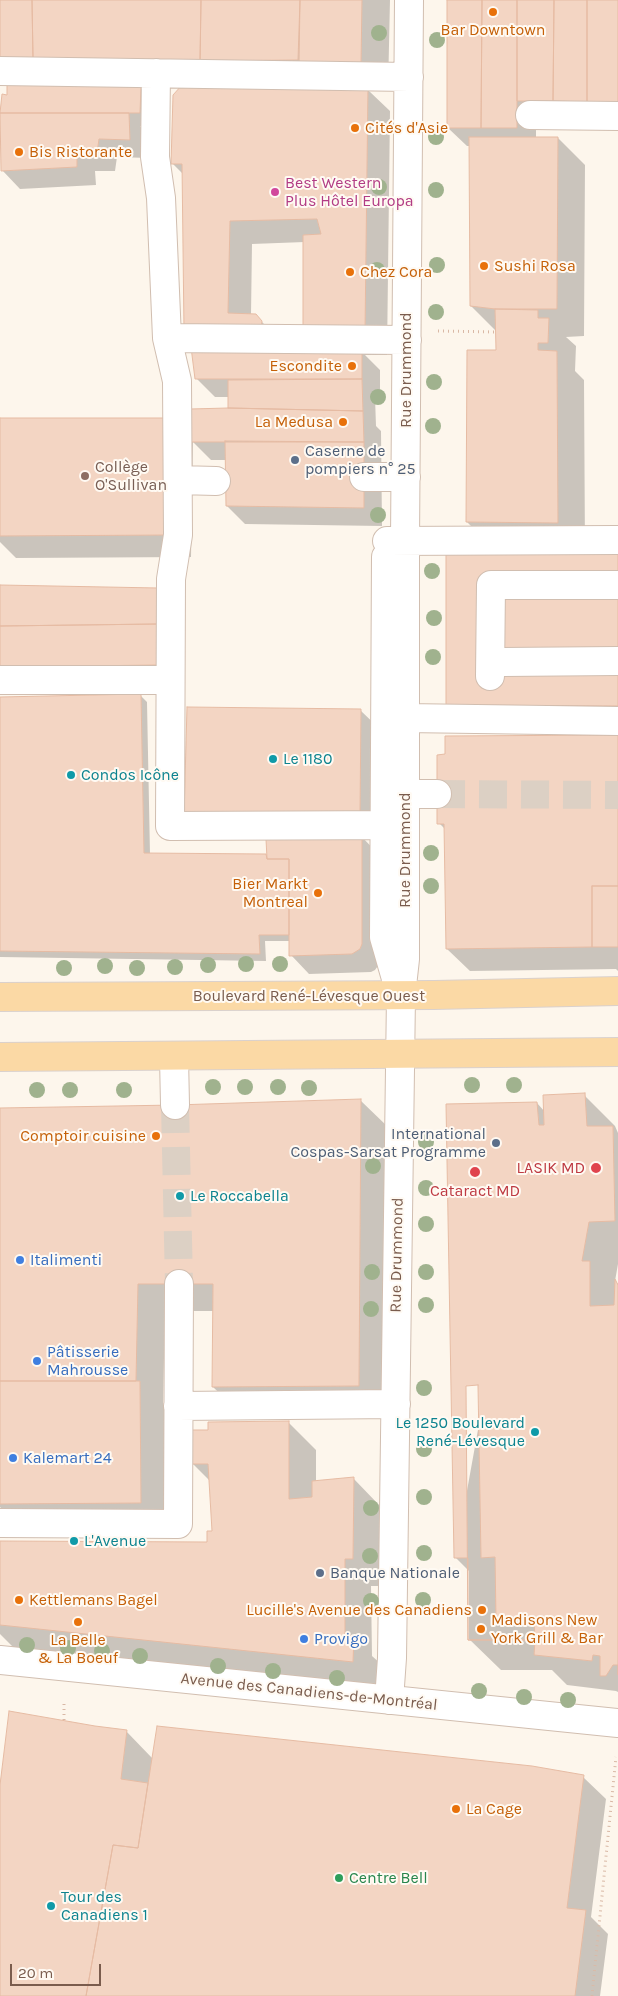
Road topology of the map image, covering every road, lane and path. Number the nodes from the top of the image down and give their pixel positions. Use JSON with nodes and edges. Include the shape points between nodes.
{"nodes":[{"id":1,"x":410,"y":0,"type":"edge"},
{"id":2,"x":0,"y":71,"type":"edge"},
{"id":3,"x":156,"y":73,"type":"junction"},
{"id":4,"x":409,"y":76,"type":"junction"},
{"id":5,"x":530,"y":115,"type":"dead end"},
{"id":6,"x":618,"y":116,"type":"edge"},
{"id":7,"x":438,"y":331,"type":"dead end"},
{"id":8,"x":496,"y":332,"type":"dead end"},
{"id":9,"x":167,"y":338,"type":"junction"},
{"id":10,"x":407,"y":340,"type":"junction"},
{"id":11,"x":178,"y":480,"type":"junction"},
{"id":12,"x":216,"y":481,"type":"dead end"},
{"id":13,"x":618,"y":540,"type":"edge"},
{"id":14,"x":396,"y":541,"type":"junction"},
{"id":15,"x":618,"y":585,"type":"edge"},
{"id":16,"x":618,"y":661,"type":"edge"},
{"id":17,"x":0,"y":680,"type":"edge"},
{"id":18,"x":170,"y":680,"type":"junction"},
{"id":19,"x":405,"y":718,"type":"junction"},
{"id":20,"x":618,"y":721,"type":"edge"},
{"id":21,"x":405,"y":794,"type":"junction"},
{"id":22,"x":437,"y":794,"type":"tunnel mouth"},
{"id":23,"x":394,"y":825,"type":"junction"},
{"id":24,"x":618,"y":991,"type":"edge"},
{"id":25,"x":401,"y":995,"type":"junction"},
{"id":26,"x":0,"y":997,"type":"edge"},
{"id":27,"x":618,"y":1052,"type":"edge"},
{"id":28,"x":400,"y":1054,"type":"junction"},
{"id":29,"x":0,"y":1057,"type":"edge"},
{"id":30,"x":174,"y":1057,"type":"junction"},
{"id":31,"x":175,"y":1105,"type":"tunnel mouth"},
{"id":32,"x":179,"y":1284,"type":"tunnel mouth"},
{"id":33,"x":396,"y":1404,"type":"junction"},
{"id":34,"x":178,"y":1406,"type":"junction"},
{"id":35,"x":0,"y":1523,"type":"edge"},
{"id":36,"x":0,"y":1660,"type":"edge"},
{"id":37,"x":389,"y":1700,"type":"junction"},
{"id":38,"x":64,"y":1702,"type":"dead end"},
{"id":39,"x":64,"y":1720,"type":"dead end"},
{"id":40,"x":618,"y":1723,"type":"edge"},
{"id":41,"x":616,"y":1757,"type":"dead end"},
{"id":42,"x":592,"y":1996,"type":"edge"}],
"edges":[{"from":1,"to":4,"type":"street","name":"Rue Drummond"},
{"from":2,"to":3,"type":"street"},
{"from":3,"to":4,"type":"street"},
{"from":3,"to":9,"type":"street","via":[[155,157],[161,198]]},
{"from":4,"to":10,"type":"street","name":"Rue Drummond"},
{"from":5,"to":6,"type":"street"},
{"from":7,"to":8,"type":"path"},
{"from":9,"to":10,"type":"street"},
{"from":9,"to":11,"type":"street","via":[[177,381]]},
{"from":10,"to":14,"type":"street","name":"Rue Drummond","via":[[386,477]]},
{"from":11,"to":12,"type":"street"},
{"from":11,"to":18,"type":"street","via":[[178,535],[171,579]]},
{"from":13,"to":14,"type":"street"},
{"from":14,"to":19,"type":"street","name":"Rue Drummond"},
{"from":14,"to":23,"type":"street"},
{"from":15,"to":16,"type":"street","via":[[490,585],[497,669]]},
{"from":17,"to":18,"type":"street"},
{"from":18,"to":23,"type":"street","via":[[170,826]]},
{"from":19,"to":20,"type":"street"},
{"from":19,"to":21,"type":"street","name":"Rue Drummond"},
{"from":21,"to":22,"type":"street"},
{"from":21,"to":23,"type":"street","name":"Rue Drummond"},
{"from":23,"to":25,"type":"street","name":"Rue Drummond","via":[[405,959]]},
{"from":24,"to":25,"type":"main road","name":"Boulevard René-Lévesque Ouest"},
{"from":25,"to":26,"type":"main road","name":"Boulevard René-Lévesque Ouest"},
{"from":25,"to":28,"type":"street","name":"Rue Drummond"},
{"from":27,"to":28,"type":"main road"},
{"from":28,"to":30,"type":"main road"},
{"from":28,"to":33,"type":"street","name":"Rue Drummond"},
{"from":29,"to":30,"type":"main road"},
{"from":30,"to":31,"type":"street"},
{"from":32,"to":34,"type":"street"},
{"from":33,"to":34,"type":"street"},
{"from":33,"to":37,"type":"street","name":"Rue Drummond"},
{"from":34,"to":35,"type":"street","via":[[178,1524]]},
{"from":36,"to":37,"type":"street","name":"Avenue des Canadiens-de-Montréal"},
{"from":37,"to":40,"type":"street","name":"Avenue des Canadiens-de-Montréal"},
{"from":38,"to":39,"type":"path"},
{"from":41,"to":42,"type":"path"}]}
